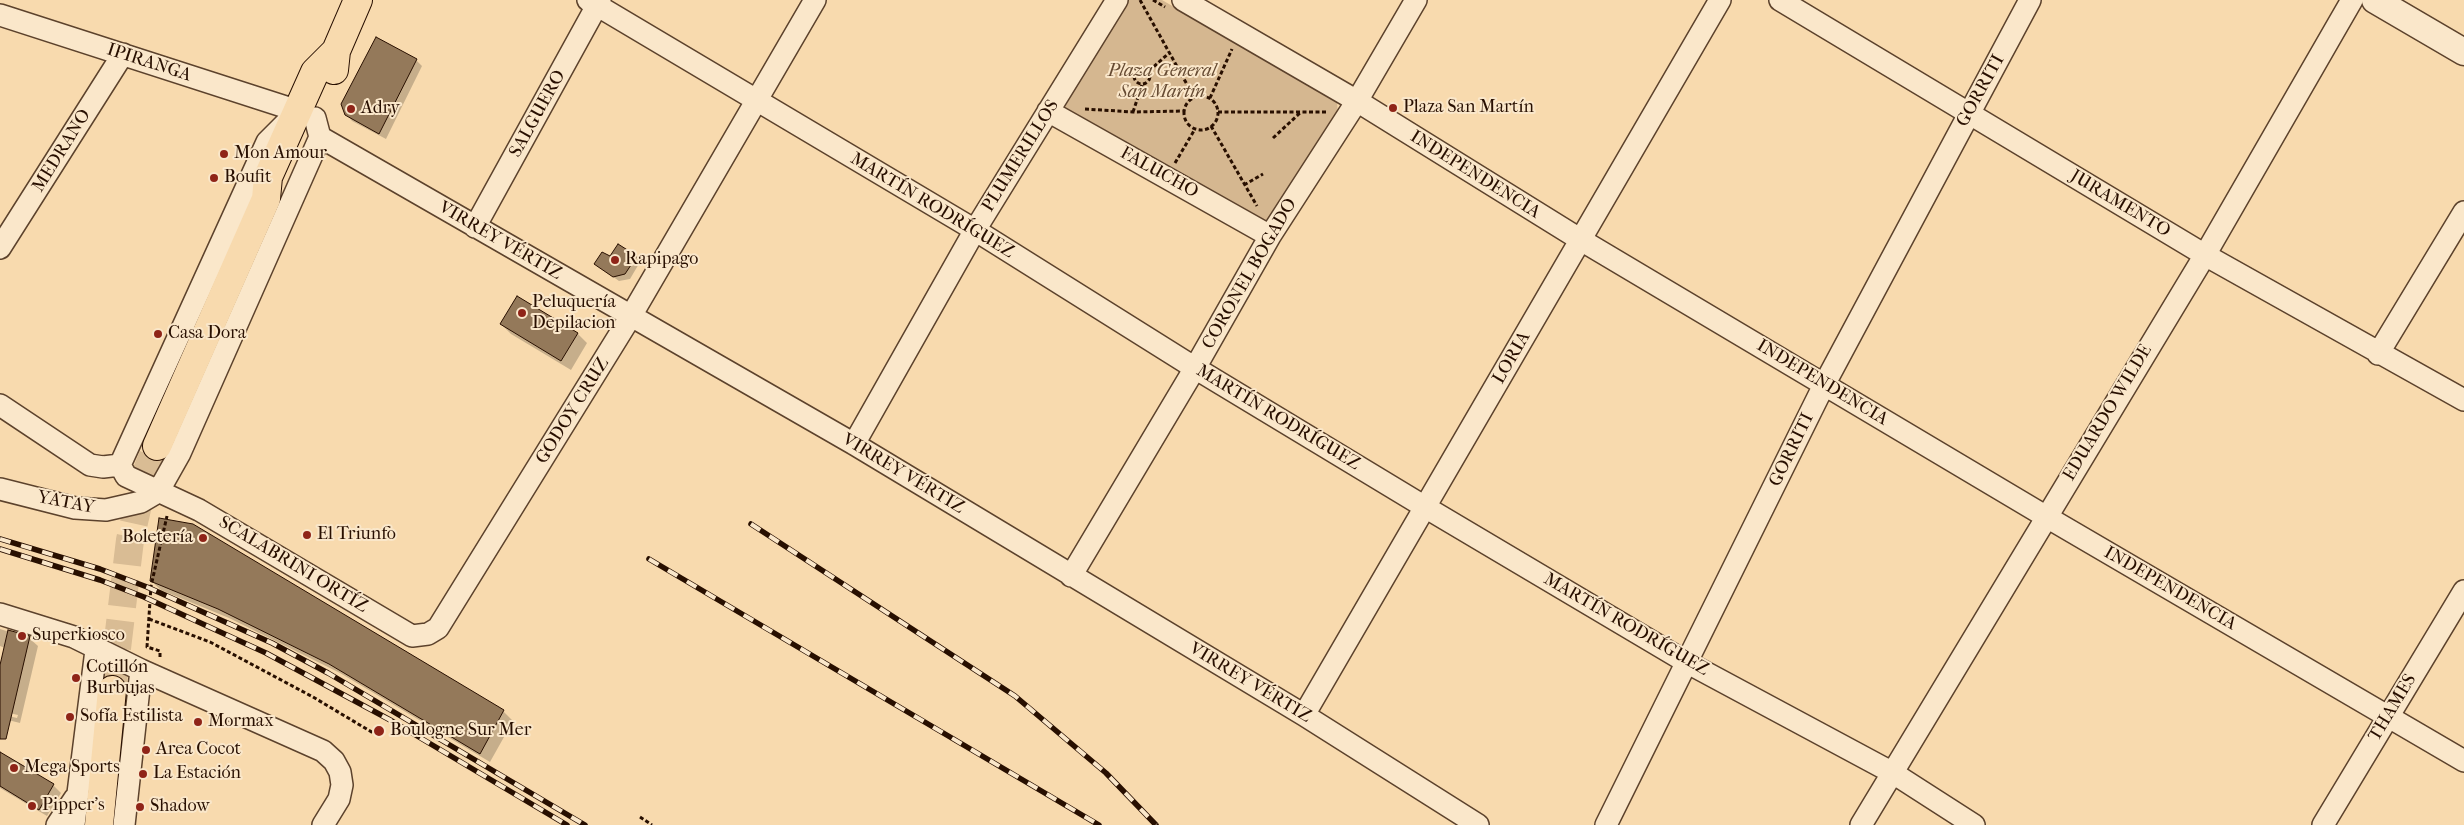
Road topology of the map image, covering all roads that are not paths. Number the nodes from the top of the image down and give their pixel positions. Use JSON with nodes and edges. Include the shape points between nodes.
{"nodes":[{"id":1,"x":358,"y":0,"type":"edge"},
{"id":2,"x":815,"y":0,"type":"edge"},
{"id":3,"x":1117,"y":0,"type":"edge"},
{"id":4,"x":1183,"y":0,"type":"edge"},
{"id":5,"x":1416,"y":0,"type":"edge"},
{"id":6,"x":1720,"y":0,"type":"edge"},
{"id":7,"x":1780,"y":0,"type":"edge"},
{"id":8,"x":2030,"y":0,"type":"edge"},
{"id":9,"x":2352,"y":0,"type":"edge"},
{"id":10,"x":2374,"y":0,"type":"edge"},
{"id":11,"x":595,"y":2,"type":"edge"},
{"id":12,"x":0,"y":16,"type":"edge"},
{"id":13,"x":2464,"y":52,"type":"edge"},
{"id":14,"x":123,"y":54,"type":"junction"},
{"id":15,"x":1357,"y":101,"type":"junction"},
{"id":16,"x":756,"y":102,"type":"junction"},
{"id":17,"x":1048,"y":111,"type":"junction"},
{"id":18,"x":1968,"y":114,"type":"junction"},
{"id":19,"x":311,"y":122,"type":"junction"},
{"id":20,"x":2464,"y":212,"type":"edge"},
{"id":21,"x":475,"y":227,"type":"junction"},
{"id":22,"x":975,"y":230,"type":"junction"},
{"id":23,"x":1270,"y":236,"type":"junction"},
{"id":24,"x":1581,"y":240,"type":"junction"},
{"id":25,"x":0,"y":248,"type":"edge"},
{"id":26,"x":2205,"y":255,"type":"junction"},
{"id":27,"x":631,"y":316,"type":"junction"},
{"id":28,"x":2378,"y":354,"type":"junction"},
{"id":29,"x":1195,"y":368,"type":"junction"},
{"id":30,"x":1824,"y":385,"type":"junction"},
{"id":31,"x":2464,"y":400,"type":"edge"},
{"id":32,"x":0,"y":405,"type":"edge"},
{"id":33,"x":854,"y":444,"type":"junction"},
{"id":34,"x":157,"y":446,"type":"tunnel mouth"},
{"id":35,"x":120,"y":465,"type":"junction"},
{"id":36,"x":0,"y":489,"type":"edge"},
{"id":37,"x":164,"y":494,"type":"junction"},
{"id":38,"x":1425,"y":507,"type":"junction"},
{"id":39,"x":2045,"y":516,"type":"junction"},
{"id":40,"x":1071,"y":576,"type":"junction"},
{"id":41,"x":2464,"y":591,"type":"edge"},
{"id":42,"x":0,"y":614,"type":"edge"},
{"id":43,"x":428,"y":634,"type":"joint"},
{"id":44,"x":96,"y":650,"type":"junction"},
{"id":45,"x":1688,"y":663,"type":"junction"},
{"id":46,"x":150,"y":674,"type":"junction"},
{"id":47,"x":112,"y":690,"type":"tunnel mouth"},
{"id":48,"x":1304,"y":715,"type":"junction"},
{"id":49,"x":2388,"y":716,"type":"junction"},
{"id":50,"x":2464,"y":761,"type":"edge"},
{"id":51,"x":1893,"y":773,"type":"junction"},
{"id":52,"x":76,"y":795,"type":"junction"},
{"id":53,"x":57,"y":825,"type":"edge"},
{"id":54,"x":74,"y":825,"type":"edge"},
{"id":55,"x":99,"y":825,"type":"edge"},
{"id":56,"x":124,"y":825,"type":"edge"},
{"id":57,"x":324,"y":825,"type":"edge"},
{"id":58,"x":1478,"y":825,"type":"edge"},
{"id":59,"x":1606,"y":825,"type":"edge"},
{"id":60,"x":1861,"y":825,"type":"edge"},
{"id":61,"x":1974,"y":825,"type":"edge"},
{"id":62,"x":2323,"y":825,"type":"edge"}],
"edges":[{"from":1,"to":19,"type":"main road","via":[[336,51],[334,77]]},
{"from":2,"to":16,"type":"street","name":"GODOY CRUZ"},
{"from":3,"to":17,"type":"street","name":"PLUMERILLOS"},
{"from":4,"to":15,"type":"street","name":"INDEPENDENCIA"},
{"from":5,"to":15,"type":"street","name":"CORONEL BOGADO"},
{"from":6,"to":24,"type":"street","name":"LORIA"},
{"from":7,"to":18,"type":"street","name":"JURAMENTO"},
{"from":8,"to":18,"type":"street","name":"GORRITI"},
{"from":9,"to":26,"type":"street","name":"EDUARDO WILDE"},
{"from":10,"to":13,"type":"street"},
{"from":11,"to":16,"type":"street","name":"MARTÍN RODRÍGUEZ"},
{"from":11,"to":21,"type":"street","name":"SALGUERO"},
{"from":12,"to":14,"type":"street","name":"IPIRANGA"},
{"from":14,"to":19,"type":"street","name":"IPIRANGA"},
{"from":14,"to":25,"type":"street","name":"MEDRANO"},
{"from":15,"to":23,"type":"street","name":"CORONEL BOGADO"},
{"from":15,"to":24,"type":"street","name":"INDEPENDENCIA"},
{"from":16,"to":22,"type":"street","name":"MARTÍN RODRÍGUEZ"},
{"from":16,"to":27,"type":"street","name":"GODOY CRUZ"},
{"from":17,"to":22,"type":"street","name":"PLUMERILLOS"},
{"from":17,"to":23,"type":"street","name":"FALUCHO"},
{"from":18,"to":26,"type":"street","name":"JURAMENTO"},
{"from":18,"to":30,"type":"street","name":"GORRITI"},
{"from":19,"to":21,"type":"street","name":"VIRREY VÉRTIZ"},
{"from":19,"to":34,"type":"main road","via":[[284,185],[266,199]]},
{"from":19,"to":35,"type":"street","via":[[267,142]]},
{"from":19,"to":37,"type":"street"},
{"from":20,"to":28,"type":"street"},
{"from":21,"to":27,"type":"street","name":"VIRREY VÉRTIZ"},
{"from":22,"to":29,"type":"street","name":"MARTÍN RODRÍGUEZ"},
{"from":22,"to":33,"type":"street","name":"PLUMERILLOS"},
{"from":23,"to":29,"type":"street","name":"CORONEL BOGADO"},
{"from":24,"to":30,"type":"street","name":"INDEPENDENCIA"},
{"from":24,"to":38,"type":"street","name":"LORIA"},
{"from":26,"to":28,"type":"street","name":"JURAMENTO"},
{"from":26,"to":39,"type":"street","name":"EDUARDO WILDE"},
{"from":27,"to":33,"type":"street","name":"VIRREY VÉRTIZ"},
{"from":27,"to":43,"type":"street","name":"GODOY CRUZ","via":[[438,628]]},
{"from":28,"to":31,"type":"street","name":"JURAMENTO"},
{"from":29,"to":38,"type":"street","name":"MARTÍN RODRÍGUEZ"},
{"from":29,"to":40,"type":"street","name":"CORONEL BOGADO"},
{"from":30,"to":39,"type":"street","name":"INDEPENDENCIA"},
{"from":30,"to":45,"type":"street","name":"GORRITI"},
{"from":32,"to":35,"type":"street","via":[[90,465]]},
{"from":33,"to":40,"type":"street","name":"VIRREY VÉRTIZ"},
{"from":35,"to":37,"type":"street","name":"SCALABRINI ORTÍZ","via":[[126,476]]},
{"from":36,"to":37,"type":"street","name":"YATAY","via":[[75,508],[106,510]]},
{"from":37,"to":43,"type":"street","name":"SCALABRINI ORTÍZ","via":[[199,510],[412,636]]},
{"from":38,"to":45,"type":"street","name":"MARTÍN RODRÍGUEZ"},
{"from":38,"to":48,"type":"street","name":"LORIA"},
{"from":39,"to":49,"type":"street","name":"INDEPENDENCIA"},
{"from":39,"to":51,"type":"street","name":"EDUARDO WILDE"},
{"from":40,"to":48,"type":"street","name":"VIRREY VÉRTIZ"},
{"from":41,"to":49,"type":"street","name":"THAMES"},
{"from":42,"to":44,"type":"street","via":[[74,636]]},
{"from":44,"to":46,"type":"street"},
{"from":44,"to":52,"type":"street"},
{"from":45,"to":51,"type":"street","name":"MARTÍN RODRÍGUEZ"},
{"from":45,"to":59,"type":"street","name":"GORRITI"},
{"from":46,"to":56,"type":"street"},
{"from":46,"to":57,"type":"street","via":[[324,751],[340,772],[342,785],[339,799]]},
{"from":47,"to":55,"type":"main road"},
{"from":48,"to":58,"type":"street","name":"VIRREY VÉRTIZ"},
{"from":49,"to":50,"type":"street","name":"INDEPENDENCIA"},
{"from":49,"to":62,"type":"street","name":"THAMES"},
{"from":51,"to":60,"type":"street","name":"EDUARDO WILDE"},
{"from":51,"to":61,"type":"street","name":"MARTÍN RODRÍGUEZ"},
{"from":52,"to":53,"type":"street"},
{"from":52,"to":54,"type":"street"}]}
